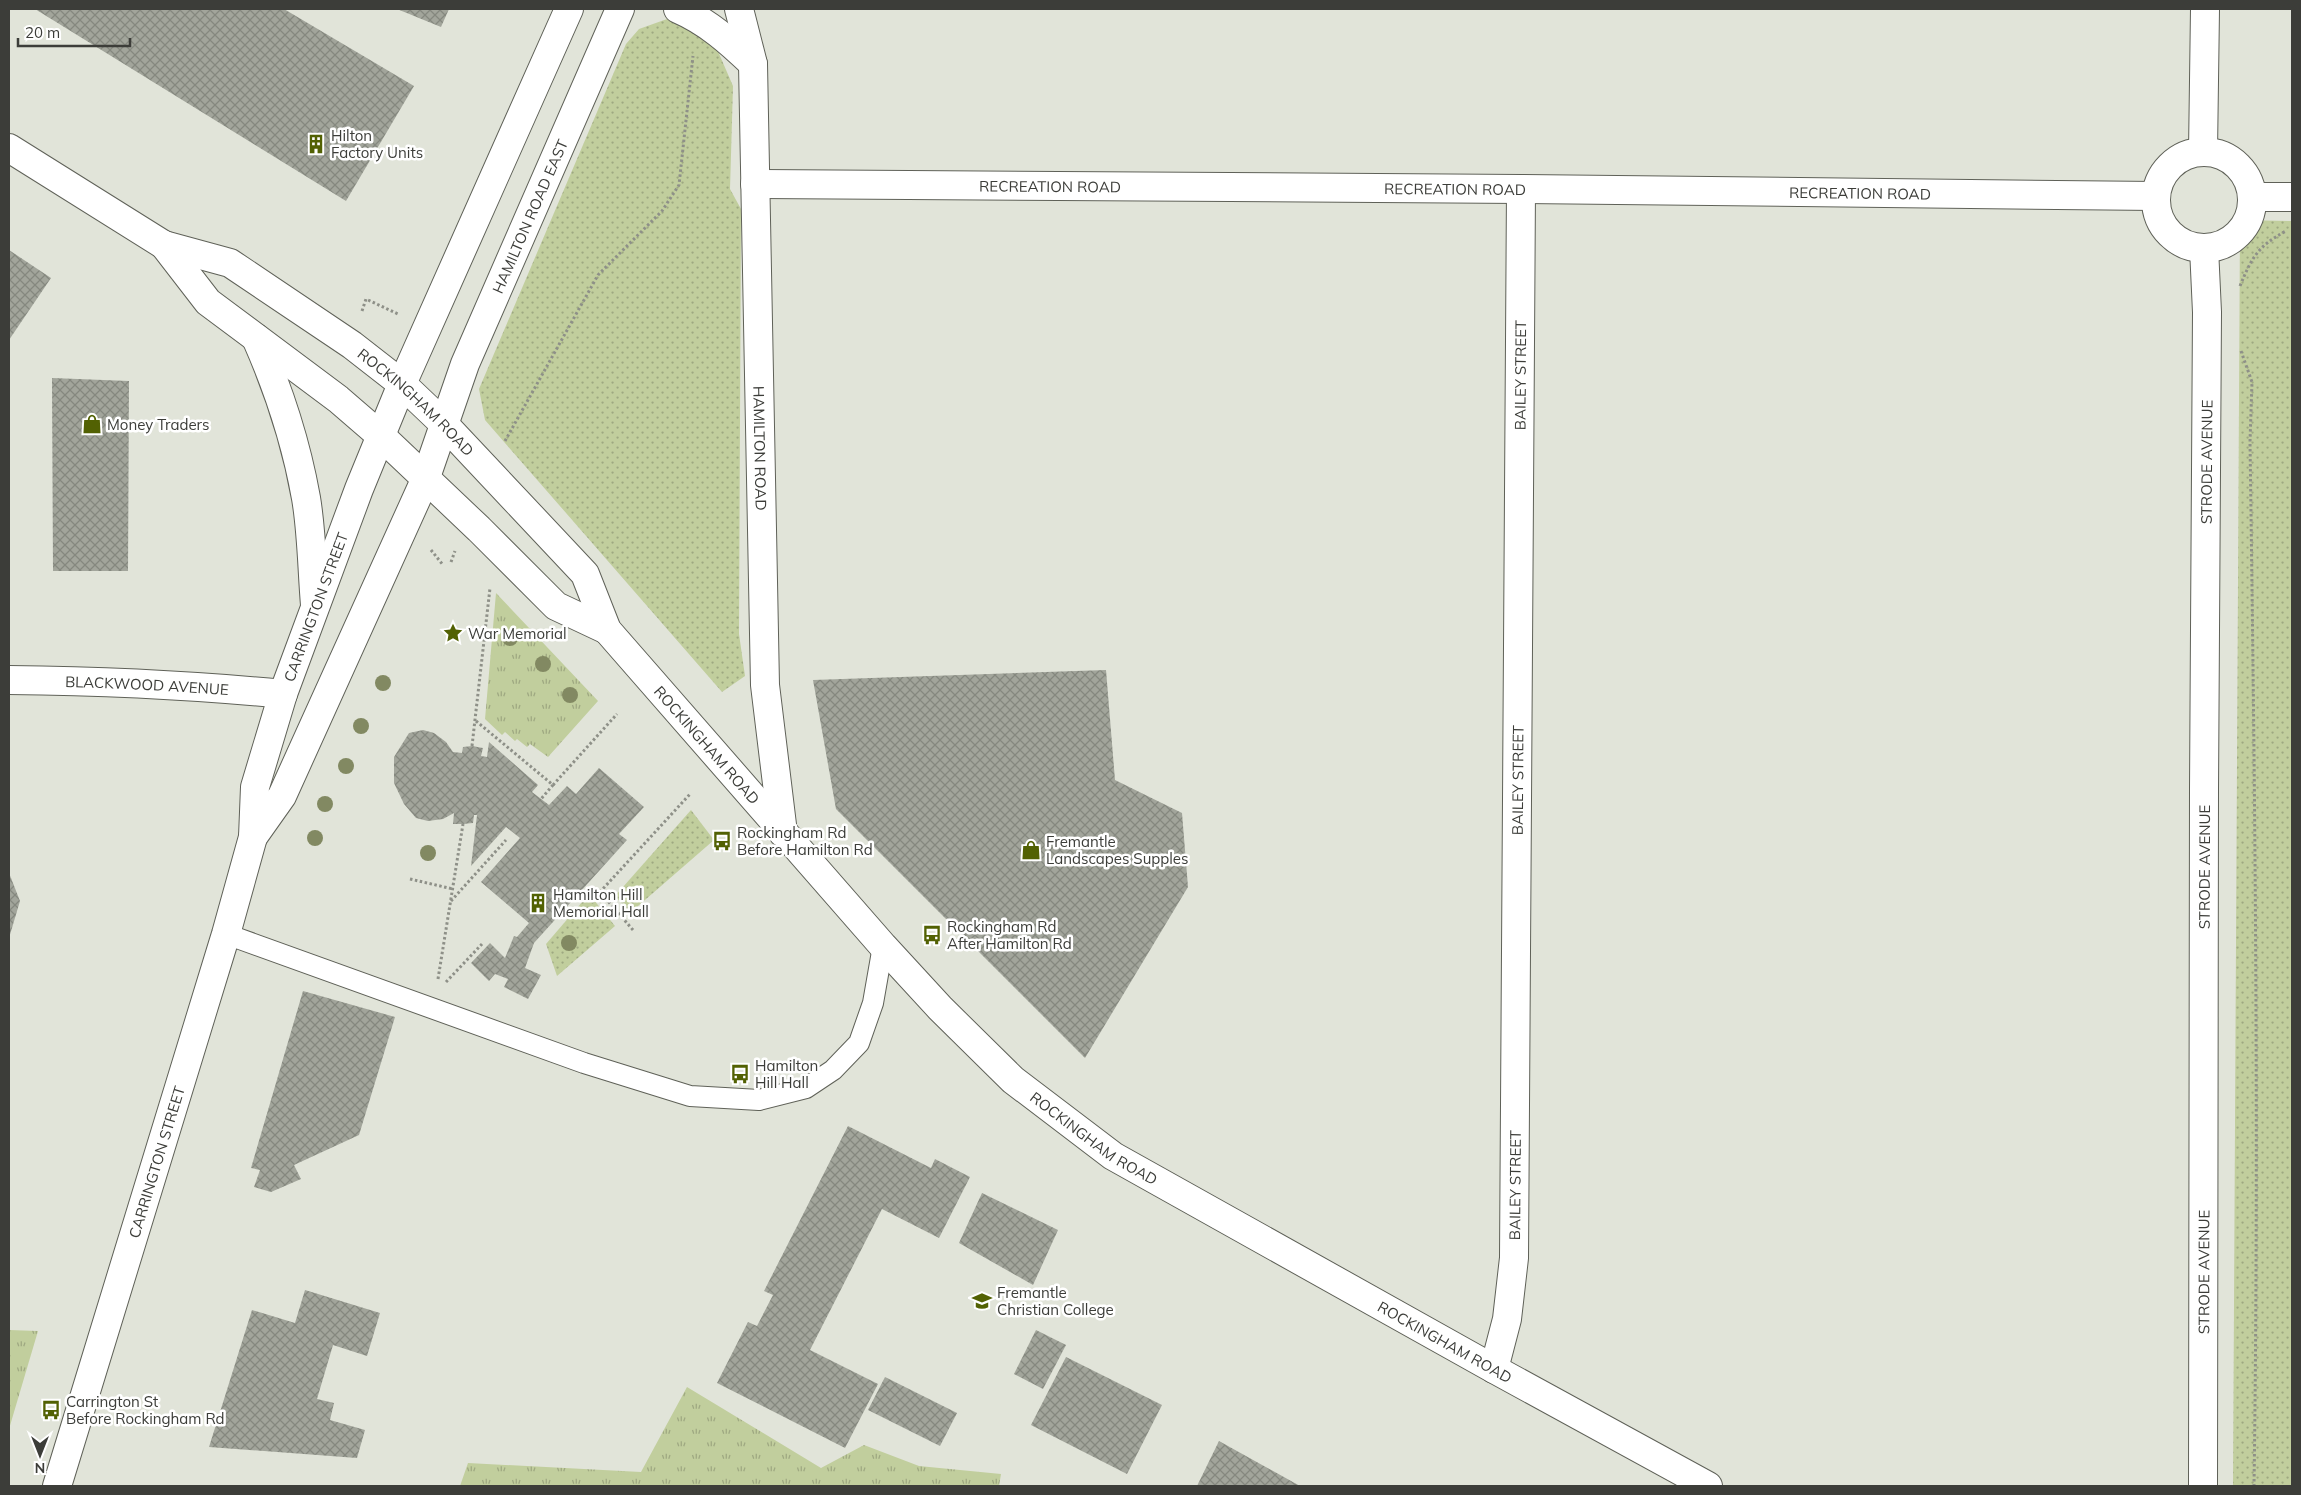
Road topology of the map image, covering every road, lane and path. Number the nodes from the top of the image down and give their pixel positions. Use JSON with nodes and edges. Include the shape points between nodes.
{"nodes":[{"id":1,"x":569,"y":9,"type":"edge"},
{"id":2,"x":620,"y":9,"type":"edge"},
{"id":3,"x":738,"y":9,"type":"edge"},
{"id":4,"x":2205,"y":9,"type":"edge"},
{"id":5,"x":688,"y":13,"type":"edge"},
{"id":6,"x":753,"y":64,"type":"junction"},
{"id":7,"x":9,"y":148,"type":"edge"},
{"id":8,"x":2203,"y":152,"type":"junction"},
{"id":9,"x":755,"y":184,"type":"junction"},
{"id":10,"x":1521,"y":189,"type":"junction"},
{"id":11,"x":2156,"y":196,"type":"junction"},
{"id":12,"x":2292,"y":196,"type":"edge"},
{"id":13,"x":2253,"y":197,"type":"junction"},
{"id":14,"x":2291,"y":229,"type":"dead end"},
{"id":15,"x":164,"y":245,"type":"junction"},
{"id":16,"x":2204,"y":248,"type":"junction"},
{"id":17,"x":2237,"y":294,"type":"dead end"},
{"id":18,"x":256,"y":337,"type":"junction"},
{"id":19,"x":2238,"y":343,"type":"dead end"},
{"id":20,"x":402,"y":384,"type":"junction"},
{"id":21,"x":444,"y":424,"type":"junction"},
{"id":22,"x":516,"y":424,"type":"dead end"},
{"id":23,"x":382,"y":437,"type":"junction"},
{"id":24,"x":425,"y":480,"type":"junction"},
{"id":25,"x":490,"y":585,"type":"dead end"},
{"id":26,"x":316,"y":605,"type":"junction"},
{"id":27,"x":607,"y":630,"type":"junction"},
{"id":28,"x":9,"y":680,"type":"edge"},
{"id":29,"x":283,"y":694,"type":"junction"},
{"id":30,"x":617,"y":714,"type":"dead end"},
{"id":31,"x":475,"y":720,"type":"junction"},
{"id":32,"x":472,"y":746,"type":"dead end"},
{"id":33,"x":553,"y":785,"type":"junction"},
{"id":34,"x":691,"y":793,"type":"dead end"},
{"id":35,"x":541,"y":799,"type":"dead end"},
{"id":36,"x":464,"y":824,"type":"dead end"},
{"id":37,"x":783,"y":833,"type":"junction"},
{"id":38,"x":253,"y":837,"type":"junction"},
{"id":39,"x":506,"y":840,"type":"dead end"},
{"id":40,"x":410,"y":879,"type":"dead end"},
{"id":41,"x":453,"y":889,"type":"junction"},
{"id":42,"x":451,"y":901,"type":"junction"},
{"id":43,"x":633,"y":930,"type":"dead end"},
{"id":44,"x":226,"y":934,"type":"junction"},
{"id":45,"x":482,"y":944,"type":"dead end"},
{"id":46,"x":883,"y":946,"type":"junction"},
{"id":47,"x":438,"y":984,"type":"dead end"},
{"id":48,"x":442,"y":986,"type":"dead end"},
{"id":49,"x":1494,"y":1369,"type":"junction"},
{"id":50,"x":57,"y":1486,"type":"edge"},
{"id":51,"x":1708,"y":1486,"type":"edge"},
{"id":52,"x":2204,"y":1486,"type":"edge"},
{"id":53,"x":2254,"y":1486,"type":"edge"}],
"edges":[{"from":1,"to":20,"type":"main road"},
{"from":2,"to":21,"type":"main road","name":"HAMILTON ROAD EAST","via":[[464,364]]},
{"from":3,"to":6,"type":"main road","name":"HAMILTON ROAD"},
{"from":4,"to":8,"type":"main road"},
{"from":5,"to":6,"type":"main road","via":[[723,36]]},
{"from":5,"to":22,"type":"path","via":[[679,184],[662,211],[598,274]]},
{"from":6,"to":9,"type":"main road","name":"HAMILTON ROAD"},
{"from":7,"to":15,"type":"main road","name":"ROCKINGHAM ROAD"},
{"from":8,"to":11,"type":"main road","via":[[2185,155],[2171,165],[2160,180]]},
{"from":8,"to":13,"type":"main road","via":[[2221,155],[2237,164],[2248,180]]},
{"from":9,"to":10,"type":"main road","name":"RECREATION ROAD"},
{"from":9,"to":37,"type":"main road","name":"HAMILTON ROAD","via":[[765,685]]},
{"from":10,"to":11,"type":"main road","name":"RECREATION ROAD"},
{"from":10,"to":49,"type":"main road","name":"BAILEY STREET","via":[[1514,1258],[1506,1319]]},
{"from":11,"to":16,"type":"main road","via":[[2157,212],[2174,238]]},
{"from":12,"to":13,"type":"main road"},
{"from":13,"to":16,"type":"main road","via":[[2252,211],[2239,234],[2217,247]]},
{"from":14,"to":17,"type":"path","via":[[2269,240],[2251,260]]},
{"from":15,"to":18,"type":"main road","name":"ROCKINGHAM ROAD","via":[[208,302]]},
{"from":15,"to":20,"type":"main road","name":"ROCKINGHAM ROAD","via":[[230,263],[352,345]]},
{"from":16,"to":52,"type":"main road","name":"STRODE AVENUE","via":[[2207,322]]},
{"from":18,"to":23,"type":"main road","name":"ROCKINGHAM ROAD"},
{"from":18,"to":26,"type":"main road","via":[[294,438],[306,500]]},
{"from":19,"to":53,"type":"path","via":[[2252,382],[2257,1295]]},
{"from":20,"to":21,"type":"main road","name":"ROCKINGHAM ROAD"},
{"from":20,"to":23,"type":"main road","name":"CARRINGTON STREET"},
{"from":21,"to":24,"type":"main road","name":"CARRINGTON STREET"},
{"from":21,"to":27,"type":"main road","name":"ROCKINGHAM ROAD","via":[[585,574]]},
{"from":23,"to":24,"type":"main road","name":"ROCKINGHAM ROAD"},
{"from":23,"to":26,"type":"main road","name":"CARRINGTON STREET"},
{"from":24,"to":27,"type":"main road","name":"ROCKINGHAM ROAD","via":[[479,528],[556,606]]},
{"from":24,"to":38,"type":"main road","name":"CARRINGTON STREET","via":[[282,796]]},
{"from":25,"to":31,"type":"path"},
{"from":26,"to":29,"type":"main road","name":"CARRINGTON STREET"},
{"from":27,"to":37,"type":"main road","name":"ROCKINGHAM ROAD"},
{"from":28,"to":29,"type":"main road","name":"BLACKWOOD AVENUE"},
{"from":29,"to":38,"type":"main road","name":"CARRINGTON STREET","via":[[255,787]]},
{"from":30,"to":33,"type":"path"},
{"from":31,"to":32,"type":"path"},
{"from":31,"to":33,"type":"path"},
{"from":33,"to":35,"type":"path"},
{"from":34,"to":43,"type":"path","via":[[600,892]]},
{"from":36,"to":41,"type":"path"},
{"from":37,"to":46,"type":"main road","name":"ROCKINGHAM ROAD"},
{"from":38,"to":44,"type":"main road","name":"CARRINGTON STREET"},
{"from":39,"to":42,"type":"path"},
{"from":40,"to":41,"type":"path"},
{"from":41,"to":42,"type":"path"},
{"from":42,"to":47,"type":"path"},
{"from":44,"to":46,"type":"lane","via":[[584,1063],[690,1096],[759,1100],[806,1088],[833,1070],[860,1043],[873,1003]]},
{"from":44,"to":50,"type":"main road","name":"CARRINGTON STREET"},
{"from":45,"to":48,"type":"path"},
{"from":46,"to":49,"type":"main road","name":"ROCKINGHAM ROAD","via":[[1013,1080],[1113,1156]]},
{"from":49,"to":51,"type":"main road","name":"ROCKINGHAM ROAD"}]}
